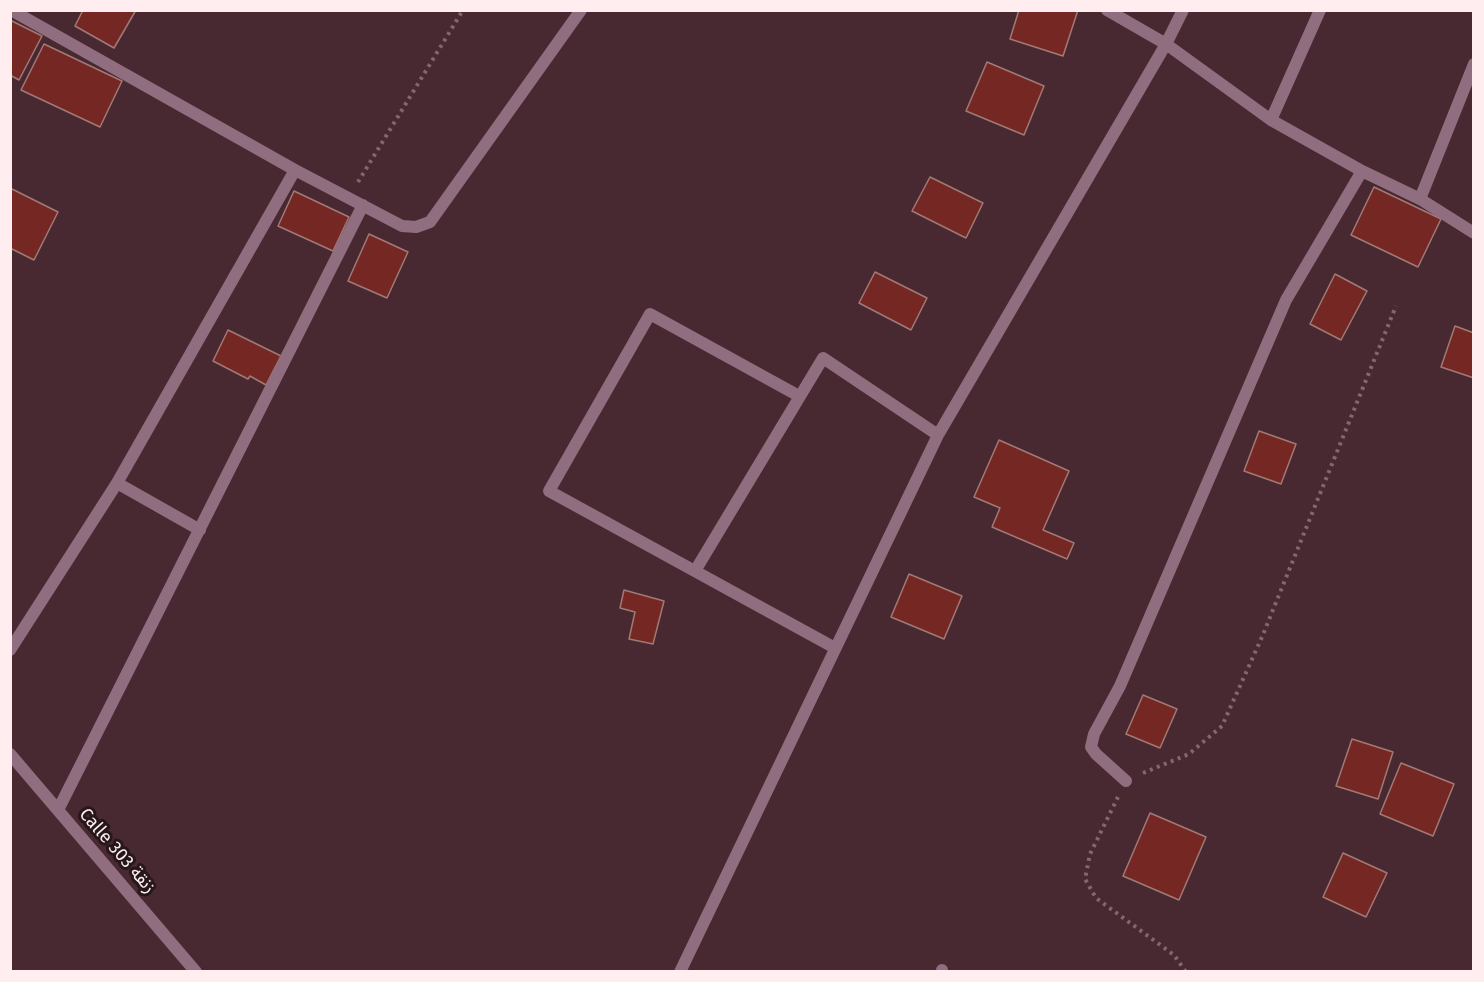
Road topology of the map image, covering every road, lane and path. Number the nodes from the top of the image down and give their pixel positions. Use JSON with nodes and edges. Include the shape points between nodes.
{"nodes":[{"id":1,"x":11,"y":10,"type":"edge"},
{"id":2,"x":463,"y":10,"type":"edge"},
{"id":3,"x":581,"y":10,"type":"edge"},
{"id":4,"x":1107,"y":10,"type":"edge"},
{"id":5,"x":1183,"y":10,"type":"edge"},
{"id":6,"x":1320,"y":10,"type":"edge"},
{"id":7,"x":1166,"y":44,"type":"junction"},
{"id":8,"x":1473,"y":64,"type":"edge"},
{"id":9,"x":1271,"y":120,"type":"junction"},
{"id":10,"x":295,"y":170,"type":"junction"},
{"id":11,"x":1362,"y":171,"type":"junction"},
{"id":12,"x":348,"y":198,"type":"junction"},
{"id":13,"x":1420,"y":199,"type":"junction"},
{"id":14,"x":363,"y":205,"type":"junction"},
{"id":15,"x":1473,"y":233,"type":"edge"},
{"id":16,"x":1396,"y":306,"type":"dead end"},
{"id":17,"x":799,"y":396,"type":"junction"},
{"id":18,"x":938,"y":435,"type":"junction"},
{"id":19,"x":117,"y":483,"type":"junction"},
{"id":20,"x":200,"y":530,"type":"junction"},
{"id":21,"x":694,"y":571,"type":"junction"},
{"id":22,"x":835,"y":648,"type":"junction"},
{"id":23,"x":10,"y":650,"type":"edge"},
{"id":24,"x":10,"y":754,"type":"edge"},
{"id":25,"x":1126,"y":781,"type":"junction"},
{"id":26,"x":58,"y":810,"type":"junction"},
{"id":27,"x":196,"y":972,"type":"edge"},
{"id":28,"x":680,"y":972,"type":"edge"},
{"id":29,"x":1186,"y":972,"type":"edge"}],
"edges":[{"from":1,"to":10,"type":"street"},
{"from":2,"to":12,"type":"path"},
{"from":3,"to":14,"type":"street","via":[[430,222],[402,226]]},
{"from":4,"to":7,"type":"street"},
{"from":5,"to":7,"type":"street"},
{"from":6,"to":9,"type":"street"},
{"from":7,"to":9,"type":"street"},
{"from":7,"to":18,"type":"street"},
{"from":8,"to":13,"type":"street"},
{"from":9,"to":11,"type":"street"},
{"from":10,"to":12,"type":"street"},
{"from":10,"to":19,"type":"street"},
{"from":11,"to":13,"type":"street"},
{"from":11,"to":25,"type":"street","via":[[1286,300],[1120,686],[1094,734],[1091,747]]},
{"from":12,"to":14,"type":"street"},
{"from":13,"to":15,"type":"street"},
{"from":14,"to":20,"type":"street"},
{"from":16,"to":25,"type":"path","via":[[1222,726],[1189,754]]},
{"from":17,"to":18,"type":"street","via":[[823,358]]},
{"from":17,"to":21,"type":"street"},
{"from":17,"to":21,"type":"street","via":[[650,314],[549,491]]},
{"from":18,"to":22,"type":"street"},
{"from":19,"to":20,"type":"street"},
{"from":19,"to":23,"type":"street"},
{"from":20,"to":26,"type":"street"},
{"from":21,"to":22,"type":"street"},
{"from":22,"to":28,"type":"street"},
{"from":24,"to":26,"type":"street","name":"Calle 303 زنقة"},
{"from":25,"to":29,"type":"path","via":[[1090,854],[1085,879],[1096,898],[1174,955]]},
{"from":26,"to":27,"type":"street","name":"Calle 303 زنقة"}]}
